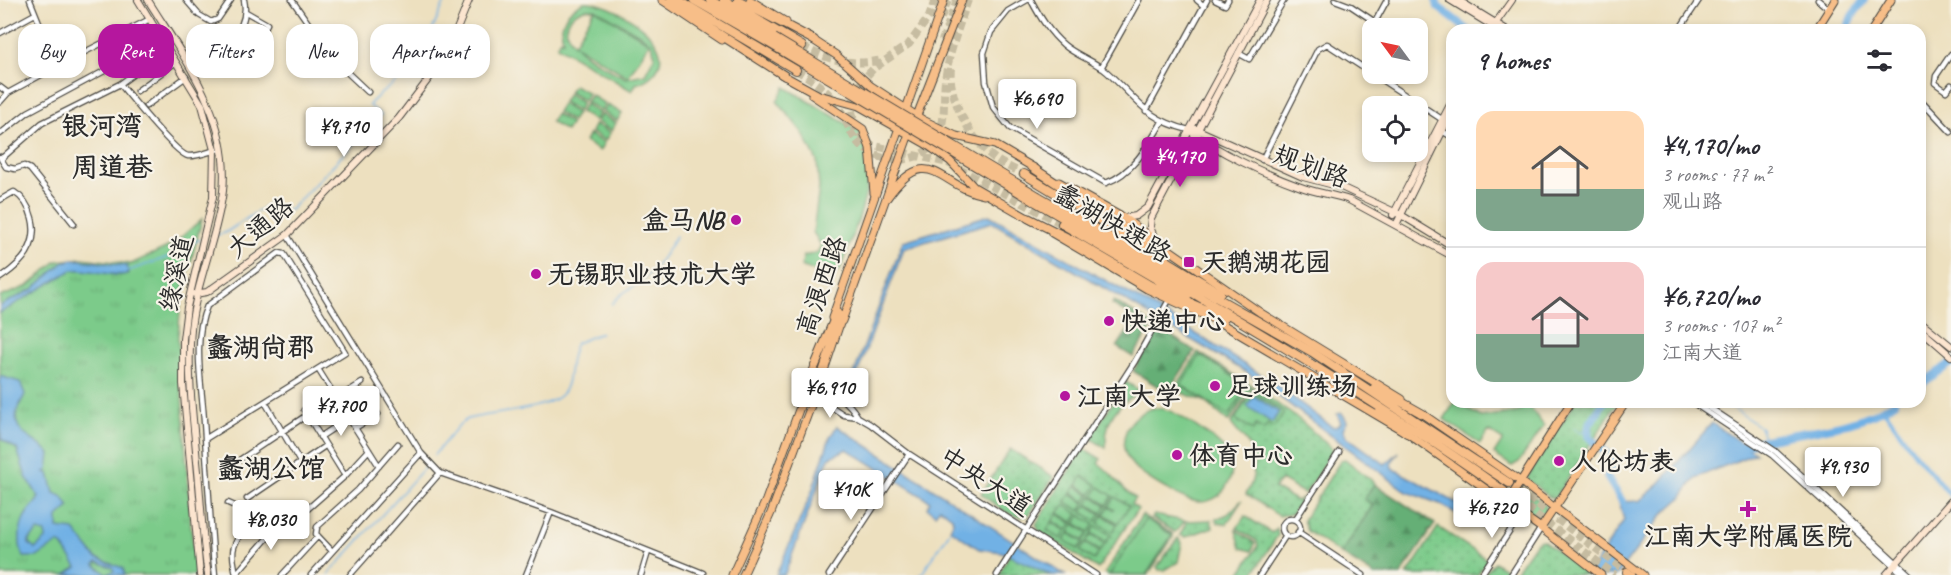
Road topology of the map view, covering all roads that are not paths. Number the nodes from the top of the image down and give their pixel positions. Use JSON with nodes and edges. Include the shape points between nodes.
{"nodes":[{"id":1,"x":30,"y":0,"type":"edge"},
{"id":2,"x":138,"y":0,"type":"edge"},
{"id":3,"x":148,"y":0,"type":"edge"},
{"id":4,"x":186,"y":0,"type":"edge"},
{"id":5,"x":231,"y":0,"type":"edge"},
{"id":6,"x":244,"y":0,"type":"edge"},
{"id":7,"x":292,"y":0,"type":"edge"},
{"id":8,"x":468,"y":0,"type":"edge"},
{"id":9,"x":662,"y":0,"type":"edge"},
{"id":10,"x":671,"y":0,"type":"edge"},
{"id":11,"x":678,"y":0,"type":"edge"},
{"id":12,"x":694,"y":0,"type":"edge"},
{"id":13,"x":710,"y":0,"type":"edge"},
{"id":14,"x":724,"y":0,"type":"edge"},
{"id":15,"x":738,"y":0,"type":"edge"},
{"id":16,"x":750,"y":0,"type":"edge"},
{"id":17,"x":944,"y":0,"type":"edge"},
{"id":18,"x":962,"y":0,"type":"edge"},
{"id":19,"x":1029,"y":0,"type":"edge"},
{"id":20,"x":1139,"y":0,"type":"edge"},
{"id":21,"x":1197,"y":0,"type":"edge"},
{"id":22,"x":1207,"y":0,"type":"edge"},
{"id":23,"x":1215,"y":0,"type":"edge"},
{"id":24,"x":1228,"y":0,"type":"edge"},
{"id":25,"x":1260,"y":0,"type":"edge"},
{"id":26,"x":1268,"y":0,"type":"edge"},
{"id":27,"x":1284,"y":0,"type":"edge"},
{"id":28,"x":1335,"y":0,"type":"edge"},
{"id":29,"x":1387,"y":0,"type":"edge"},
{"id":30,"x":1450,"y":0,"type":"edge"},
{"id":31,"x":1458,"y":0,"type":"edge"},
{"id":32,"x":1513,"y":0,"type":"edge"},
{"id":33,"x":1699,"y":0,"type":"edge"},
{"id":34,"x":1818,"y":0,"type":"edge"},
{"id":35,"x":1836,"y":0,"type":"edge"},
{"id":36,"x":1891,"y":0,"type":"edge"},
{"id":37,"x":1204,"y":6,"type":"junction"},
{"id":38,"x":1830,"y":9,"type":"junction"},
{"id":39,"x":246,"y":12,"type":"junction"},
{"id":40,"x":35,"y":14,"type":"junction"},
{"id":41,"x":150,"y":19,"type":"junction"},
{"id":42,"x":39,"y":24,"type":"edge"},
{"id":43,"x":153,"y":24,"type":"edge"},
{"id":44,"x":241,"y":24,"type":"edge"},
{"id":45,"x":267,"y":24,"type":"edge"},
{"id":46,"x":1489,"y":24,"type":"edge"},
{"id":47,"x":1491,"y":24,"type":"edge"},
{"id":48,"x":1498,"y":24,"type":"edge"},
{"id":49,"x":1683,"y":24,"type":"edge"},
{"id":50,"x":1820,"y":24,"type":"edge"},
{"id":51,"x":1876,"y":24,"type":"edge"},
{"id":52,"x":0,"y":33,"type":"edge"},
{"id":53,"x":814,"y":40,"type":"junction"},
{"id":54,"x":772,"y":41,"type":"junction"},
{"id":55,"x":802,"y":46,"type":"tunnel mouth"},
{"id":56,"x":86,"y":51,"type":"edge"},
{"id":57,"x":1236,"y":52,"type":"junction"},
{"id":58,"x":1951,"y":54,"type":"edge"},
{"id":59,"x":174,"y":59,"type":"edge"},
{"id":60,"x":186,"y":61,"type":"edge"},
{"id":61,"x":176,"y":62,"type":"junction"},
{"id":62,"x":1101,"y":68,"type":"junction"},
{"id":63,"x":796,"y":70,"type":"tunnel mouth"},
{"id":64,"x":98,"y":74,"type":"edge"},
{"id":65,"x":785,"y":76,"type":"junction"},
{"id":66,"x":186,"y":77,"type":"joint"},
{"id":67,"x":35,"y":78,"type":"edge"},
{"id":68,"x":128,"y":78,"type":"edge"},
{"id":69,"x":187,"y":78,"type":"edge"},
{"id":70,"x":196,"y":78,"type":"edge"},
{"id":71,"x":793,"y":80,"type":"junction"},
{"id":72,"x":120,"y":84,"type":"junction"},
{"id":73,"x":1951,"y":85,"type":"edge"},
{"id":74,"x":0,"y":87,"type":"edge"},
{"id":75,"x":137,"y":91,"type":"dead end"},
{"id":76,"x":368,"y":92,"type":"dead end"},
{"id":77,"x":8,"y":93,"type":"junction"},
{"id":78,"x":0,"y":102,"type":"edge"},
{"id":79,"x":1926,"y":104,"type":"edge"},
{"id":80,"x":146,"y":106,"type":"dead end"},
{"id":81,"x":906,"y":109,"type":"junction"},
{"id":82,"x":1146,"y":111,"type":"junction"},
{"id":83,"x":917,"y":116,"type":"junction"},
{"id":84,"x":1446,"y":116,"type":"edge"},
{"id":85,"x":1446,"y":119,"type":"edge"},
{"id":86,"x":1444,"y":121,"type":"junction"},
{"id":87,"x":1162,"y":122,"type":"junction"},
{"id":88,"x":899,"y":128,"type":"junction"},
{"id":89,"x":1193,"y":131,"type":"junction"},
{"id":90,"x":1442,"y":131,"type":"junction"},
{"id":91,"x":1951,"y":131,"type":"edge"},
{"id":92,"x":1446,"y":133,"type":"edge"},
{"id":93,"x":0,"y":134,"type":"edge"},
{"id":94,"x":909,"y":134,"type":"junction"},
{"id":95,"x":221,"y":149,"type":"junction"},
{"id":96,"x":214,"y":150,"type":"junction"},
{"id":97,"x":1,"y":158,"type":"edge"},
{"id":98,"x":1262,"y":160,"type":"junction"},
{"id":99,"x":1033,"y":168,"type":"junction"},
{"id":100,"x":1024,"y":174,"type":"tunnel mouth"},
{"id":101,"x":874,"y":195,"type":"junction"},
{"id":102,"x":3,"y":196,"type":"edge"},
{"id":103,"x":993,"y":196,"type":"junction"},
{"id":104,"x":1036,"y":199,"type":"junction"},
{"id":105,"x":0,"y":200,"type":"edge"},
{"id":106,"x":1395,"y":212,"type":"junction"},
{"id":107,"x":1401,"y":215,"type":"junction"},
{"id":108,"x":878,"y":216,"type":"junction"},
{"id":109,"x":1122,"y":217,"type":"junction"},
{"id":110,"x":1028,"y":218,"type":"junction"},
{"id":111,"x":1389,"y":221,"type":"junction"},
{"id":112,"x":74,"y":224,"type":"dead end"},
{"id":113,"x":1062,"y":224,"type":"tunnel mouth"},
{"id":114,"x":1396,"y":225,"type":"junction"},
{"id":115,"x":1423,"y":228,"type":"junction"},
{"id":116,"x":1408,"y":231,"type":"junction"},
{"id":117,"x":286,"y":236,"type":"junction"},
{"id":118,"x":1156,"y":241,"type":"junction"},
{"id":119,"x":1446,"y":242,"type":"edge"},
{"id":120,"x":1446,"y":253,"type":"edge"},
{"id":121,"x":1,"y":276,"type":"edge"},
{"id":122,"x":1193,"y":276,"type":"junction"},
{"id":123,"x":190,"y":293,"type":"junction"},
{"id":124,"x":198,"y":294,"type":"junction"},
{"id":125,"x":1169,"y":300,"type":"junction"},
{"id":126,"x":1216,"y":313,"type":"junction"},
{"id":127,"x":1266,"y":325,"type":"junction"},
{"id":128,"x":1926,"y":327,"type":"edge"},
{"id":129,"x":1926,"y":333,"type":"edge"},
{"id":130,"x":1948,"y":347,"type":"edge"},
{"id":131,"x":1312,"y":352,"type":"junction"},
{"id":132,"x":1951,"y":356,"type":"edge"},
{"id":133,"x":815,"y":366,"type":"junction"},
{"id":134,"x":1317,"y":368,"type":"junction"},
{"id":135,"x":318,"y":369,"type":"junction"},
{"id":136,"x":1328,"y":374,"type":"junction"},
{"id":137,"x":362,"y":383,"type":"dead end"},
{"id":138,"x":808,"y":385,"type":"junction"},
{"id":139,"x":817,"y":389,"type":"junction"},
{"id":140,"x":803,"y":399,"type":"junction"},
{"id":141,"x":338,"y":400,"type":"junction"},
{"id":142,"x":265,"y":402,"type":"junction"},
{"id":143,"x":1567,"y":408,"type":"edge"},
{"id":144,"x":1622,"y":408,"type":"edge"},
{"id":145,"x":1702,"y":408,"type":"edge"},
{"id":146,"x":1709,"y":408,"type":"edge"},
{"id":147,"x":378,"y":414,"type":"dead end"},
{"id":148,"x":1423,"y":414,"type":"junction"},
{"id":149,"x":307,"y":415,"type":"junction"},
{"id":150,"x":858,"y":417,"type":"junction"},
{"id":151,"x":349,"y":418,"type":"junction"},
{"id":152,"x":355,"y":428,"type":"junction"},
{"id":153,"x":1735,"y":428,"type":"junction"},
{"id":154,"x":281,"y":433,"type":"junction"},
{"id":155,"x":1407,"y":433,"type":"junction"},
{"id":156,"x":320,"y":437,"type":"junction"},
{"id":157,"x":205,"y":439,"type":"junction"},
{"id":158,"x":398,"y":444,"type":"dead end"},
{"id":159,"x":325,"y":446,"type":"junction"},
{"id":160,"x":369,"y":450,"type":"junction"},
{"id":161,"x":1339,"y":452,"type":"dead end"},
{"id":162,"x":421,"y":453,"type":"junction"},
{"id":163,"x":909,"y":454,"type":"junction"},
{"id":164,"x":300,"y":462,"type":"junction"},
{"id":165,"x":379,"y":466,"type":"junction"},
{"id":166,"x":229,"y":467,"type":"dead end"},
{"id":167,"x":440,"y":473,"type":"junction"},
{"id":168,"x":345,"y":476,"type":"junction"},
{"id":169,"x":1521,"y":482,"type":"junction"},
{"id":170,"x":1509,"y":483,"type":"tunnel mouth"},
{"id":171,"x":1504,"y":491,"type":"tunnel mouth"},
{"id":172,"x":248,"y":499,"type":"dead end"},
{"id":173,"x":228,"y":503,"type":"dead end"},
{"id":174,"x":1951,"y":503,"type":"edge"},
{"id":175,"x":1507,"y":504,"type":"junction"},
{"id":176,"x":1556,"y":508,"type":"junction"},
{"id":177,"x":551,"y":512,"type":"junction"},
{"id":178,"x":289,"y":513,"type":"dead end"},
{"id":179,"x":303,"y":513,"type":"dead end"},
{"id":180,"x":1521,"y":514,"type":"junction"},
{"id":181,"x":1295,"y":520,"type":"junction"},
{"id":182,"x":1541,"y":528,"type":"junction"},
{"id":183,"x":1026,"y":529,"type":"junction"},
{"id":184,"x":1298,"y":532,"type":"junction"},
{"id":185,"x":1286,"y":535,"type":"junction"},
{"id":186,"x":318,"y":536,"type":"junction"},
{"id":187,"x":332,"y":551,"type":"junction"},
{"id":188,"x":648,"y":552,"type":"junction"},
{"id":189,"x":1897,"y":564,"type":"junction"},
{"id":190,"x":1630,"y":571,"type":"edge"},
{"id":191,"x":703,"y":573,"type":"dead end"},
{"id":192,"x":236,"y":574,"type":"edge"},
{"id":193,"x":200,"y":575,"type":"edge"},
{"id":194,"x":208,"y":575,"type":"edge"},
{"id":195,"x":215,"y":575,"type":"edge"},
{"id":196,"x":282,"y":575,"type":"edge"},
{"id":197,"x":310,"y":575,"type":"edge"},
{"id":198,"x":350,"y":575,"type":"edge"},
{"id":199,"x":525,"y":575,"type":"edge"},
{"id":200,"x":641,"y":575,"type":"edge"},
{"id":201,"x":732,"y":575,"type":"edge"},
{"id":202,"x":743,"y":575,"type":"edge"},
{"id":203,"x":829,"y":575,"type":"edge"},
{"id":204,"x":997,"y":575,"type":"edge"},
{"id":205,"x":1096,"y":575,"type":"edge"},
{"id":206,"x":1260,"y":575,"type":"edge"},
{"id":207,"x":1363,"y":575,"type":"edge"},
{"id":208,"x":1481,"y":575,"type":"edge"},
{"id":209,"x":1511,"y":575,"type":"edge"},
{"id":210,"x":1601,"y":575,"type":"edge"},
{"id":211,"x":1643,"y":575,"type":"edge"},
{"id":212,"x":1887,"y":575,"type":"edge"},
{"id":213,"x":1904,"y":575,"type":"edge"},
{"id":214,"x":1910,"y":575,"type":"edge"}],
"edges":[{"from":1,"to":40,"type":"street"},
{"from":2,"to":41,"type":"main road","name":"缘溪道"},
{"from":3,"to":60,"type":"main road","name":"缘溪道"},
{"from":4,"to":5,"type":"street","via":[[199,15],[211,21],[218,19]]},
{"from":6,"to":39,"type":"street"},
{"from":7,"to":76,"type":"street","via":[[334,60]]},
{"from":8,"to":117,"type":"main road","name":"大通路","via":[[446,56],[423,88]]},
{"from":9,"to":65,"type":"main road","via":[[695,25]]},
{"from":10,"to":65,"type":"highway"},
{"from":11,"to":63,"type":"highway"},
{"from":12,"to":54,"type":"highway","name":"蠡湖快速路"},
{"from":13,"to":54,"type":"highway","name":"蠡湖快速路"},
{"from":14,"to":55,"type":"highway"},
{"from":15,"to":53,"type":"highway"},
{"from":16,"to":53,"type":"main road"},
{"from":17,"to":81,"type":"main road","name":"高浪西路"},
{"from":18,"to":83,"type":"main road","name":"高浪西路"},
{"from":19,"to":62,"type":"street","via":[[1064,45]]},
{"from":19,"to":87,"type":"street","via":[[1008,11],[992,32],[984,53],[993,107],[1010,128],[1106,183],[1117,179],[1143,155]]},
{"from":20,"to":62,"type":"street"},
{"from":21,"to":37,"type":"street"},
{"from":22,"to":37,"type":"street"},
{"from":23,"to":24,"type":"street","via":[[1225,6]]},
{"from":25,"to":57,"type":"main road"},
{"from":26,"to":57,"type":"main road"},
{"from":27,"to":57,"type":"street","via":[[1249,59]]},
{"from":28,"to":29,"type":"street","via":[[1375,22]]},
{"from":30,"to":46,"type":"main road"},
{"from":31,"to":47,"type":"main road"},
{"from":32,"to":48,"type":"main road"},
{"from":33,"to":49,"type":"street"},
{"from":34,"to":38,"type":"street"},
{"from":35,"to":38,"type":"main road"},
{"from":36,"to":51,"type":"main road"},
{"from":37,"to":82,"type":"street"},
{"from":38,"to":50,"type":"main road"},
{"from":39,"to":44,"type":"street"},
{"from":39,"to":45,"type":"street"},
{"from":40,"to":42,"type":"street"},
{"from":40,"to":52,"type":"street"},
{"from":41,"to":43,"type":"main road","name":"缘溪道"},
{"from":41,"to":56,"type":"street"},
{"from":53,"to":81,"type":"main road","via":[[871,87]]},
{"from":54,"to":104,"type":"highway","name":"蠡湖快速路","bridge":true},
{"from":57,"to":89,"type":"main road"},
{"from":58,"to":73,"type":"street","via":[[1935,83],[1946,91]]},
{"from":59,"to":61,"type":"main road","name":"缘溪道"},
{"from":61,"to":66,"type":"main road","name":"缘溪道"},
{"from":61,"to":75,"type":"street"},
{"from":62,"to":82,"type":"street"},
{"from":64,"to":93,"type":"street","via":[[28,112]]},
{"from":65,"to":71,"type":"main road"},
{"from":66,"to":80,"type":"street"},
{"from":67,"to":77,"type":"street"},
{"from":68,"to":72,"type":"street"},
{"from":69,"to":96,"type":"main road","name":"缘溪道","via":[[202,105]]},
{"from":70,"to":95,"type":"main road","name":"缘溪道","via":[[209,102]]},
{"from":71,"to":88,"type":"main road","via":[[819,95],[859,106]]},
{"from":71,"to":101,"type":"main road","via":[[863,129],[870,148]]},
{"from":72,"to":96,"type":"street","via":[[176,150],[189,156]]},
{"from":72,"to":97,"type":"street","via":[[42,123]]},
{"from":74,"to":77,"type":"street"},
{"from":77,"to":78,"type":"street"},
{"from":79,"to":91,"type":"street"},
{"from":81,"to":83,"type":"main road"},
{"from":81,"to":88,"type":"main road","name":"高浪西路"},
{"from":82,"to":87,"type":"street"},
{"from":83,"to":94,"type":"main road","name":"高浪西路"},
{"from":83,"to":99,"type":"main road","via":[[956,136],[995,145]]},
{"from":84,"to":86,"type":"main road"},
{"from":85,"to":86,"type":"main road"},
{"from":86,"to":90,"type":"main road"},
{"from":86,"to":98,"type":"street","via":[[1327,44],[1318,49]]},
{"from":86,"to":106,"type":"main road"},
{"from":87,"to":89,"type":"street"},
{"from":88,"to":94,"type":"main road"},
{"from":88,"to":101,"type":"main road","name":"高浪西路"},
{"from":89,"to":98,"type":"main road","name":"规划路"},
{"from":89,"to":109,"type":"main road","via":[[1143,212],[1129,219]]},
{"from":89,"to":111,"type":"main road","name":"规划路","via":[[1258,168],[1303,188],[1332,193]]},
{"from":89,"to":118,"type":"main road","via":[[1151,218]]},
{"from":90,"to":92,"type":"street"},
{"from":90,"to":107,"type":"main road"},
{"from":94,"to":103,"type":"main road","via":[[941,153],[974,187]]},
{"from":94,"to":108,"type":"main road","name":"高浪西路"},
{"from":95,"to":96,"type":"street"},
{"from":95,"to":124,"type":"main road","name":"缘溪道","via":[[222,192]]},
{"from":96,"to":123,"type":"main road","name":"缘溪道","via":[[215,180]]},
{"from":97,"to":112,"type":"street","via":[[6,166],[30,169]]},
{"from":98,"to":106,"type":"main road","name":"规划路","via":[[1341,187]]},
{"from":99,"to":109,"type":"main road"},
{"from":99,"to":122,"type":"highway","via":[[1137,234]]},
{"from":100,"to":122,"type":"highway"},
{"from":101,"to":133,"type":"main road","name":"高浪西路"},
{"from":102,"to":105,"type":"street"},
{"from":102,"to":121,"type":"street","via":[[14,192],[22,197],[36,233],[12,271]]},
{"from":103,"to":108,"type":"main road","via":[[974,193],[933,170],[919,170],[902,180]]},
{"from":103,"to":110,"type":"main road"},
{"from":104,"to":127,"type":"highway","name":"蠡湖快速路"},
{"from":104,"to":134,"type":"highway","name":"蠡湖快速路"},
{"from":106,"to":107,"type":"main road","name":"规划路"},
{"from":106,"to":111,"type":"main road"},
{"from":107,"to":114,"type":"main road"},
{"from":107,"to":115,"type":"main road","name":"规划路"},
{"from":108,"to":139,"type":"main road","name":"高浪西路"},
{"from":109,"to":118,"type":"main road"},
{"from":110,"to":125,"type":"main road"},
{"from":110,"to":126,"type":"highway","via":[[1151,286]]},
{"from":111,"to":114,"type":"main road","name":"规划路"},
{"from":113,"to":126,"type":"highway"},
{"from":114,"to":116,"type":"main road","name":"规划路"},
{"from":115,"to":116,"type":"street"},
{"from":115,"to":119,"type":"main road","name":"规划路"},
{"from":116,"to":120,"type":"main road","name":"规划路"},
{"from":117,"to":124,"type":"main road","name":"大通路","via":[[207,292]]},
{"from":117,"to":162,"type":"street"},
{"from":118,"to":148,"type":"main road","via":[[1261,313]]},
{"from":122,"to":127,"type":"highway"},
{"from":123,"to":124,"type":"main road"},
{"from":123,"to":193,"type":"main road","name":"缘溪道","via":[[183,339],[183,384]]},
{"from":124,"to":194,"type":"main road","name":"缘溪道","via":[[191,329],[190,383]]},
{"from":125,"to":155,"type":"main road","via":[[1217,321]]},
{"from":125,"to":183,"type":"street","via":[[1135,361]]},
{"from":126,"to":134,"type":"highway"},
{"from":127,"to":131,"type":"highway","name":"蠡湖快速路"},
{"from":128,"to":130,"type":"main road"},
{"from":129,"to":130,"type":"main road"},
{"from":130,"to":132,"type":"main road"},
{"from":131,"to":148,"type":"highway"},
{"from":131,"to":170,"type":"highway","name":"蠡湖快速路"},
{"from":133,"to":138,"type":"main road","name":"高浪西路"},
{"from":133,"to":139,"type":"highway","via":[[839,314]]},
{"from":134,"to":136,"type":"highway","name":"蠡湖快速路"},
{"from":135,"to":141,"type":"street"},
{"from":135,"to":142,"type":"street"},
{"from":135,"to":157,"type":"street","via":[[345,352],[284,254],[279,253],[207,306],[203,315],[199,342]]},
{"from":136,"to":155,"type":"highway"},
{"from":136,"to":171,"type":"highway","name":"蠡湖快速路"},
{"from":137,"to":141,"type":"street"},
{"from":138,"to":139,"type":"street"},
{"from":138,"to":140,"type":"main road","name":"高浪西路"},
{"from":139,"to":140,"type":"street"},
{"from":139,"to":150,"type":"street","via":[[844,415]]},
{"from":139,"to":150,"type":"street","via":[[825,388],[850,404]]},
{"from":139,"to":202,"type":"main road","name":"高浪西路","via":[[771,513]]},
{"from":140,"to":201,"type":"main road","name":"高浪西路","via":[[766,500]]},
{"from":141,"to":149,"type":"street"},
{"from":141,"to":151,"type":"street"},
{"from":142,"to":154,"type":"street"},
{"from":142,"to":157,"type":"street"},
{"from":143,"to":169,"type":"main road"},
{"from":144,"to":176,"type":"main road"},
{"from":145,"to":153,"type":"street"},
{"from":146,"to":153,"type":"street"},
{"from":147,"to":152,"type":"street"},
{"from":148,"to":169,"type":"main road"},
{"from":149,"to":154,"type":"street"},
{"from":149,"to":156,"type":"street"},
{"from":150,"to":163,"type":"street","name":"中央大道"},
{"from":151,"to":152,"type":"street"},
{"from":151,"to":156,"type":"street"},
{"from":152,"to":160,"type":"street"},
{"from":153,"to":189,"type":"street","via":[[1773,453]]},
{"from":154,"to":164,"type":"street"},
{"from":154,"to":166,"type":"street"},
{"from":155,"to":175,"type":"main road"},
{"from":156,"to":159,"type":"street"},
{"from":157,"to":195,"type":"street"},
{"from":158,"to":165,"type":"street"},
{"from":159,"to":164,"type":"street"},
{"from":159,"to":168,"type":"street"},
{"from":160,"to":165,"type":"street"},
{"from":160,"to":168,"type":"street"},
{"from":161,"to":181,"type":"street"},
{"from":162,"to":167,"type":"street"},
{"from":162,"to":187,"type":"street"},
{"from":163,"to":183,"type":"street","name":"中央大道"},
{"from":163,"to":203,"type":"street"},
{"from":164,"to":172,"type":"street"},
{"from":165,"to":186,"type":"street","via":[[317,527]]},
{"from":167,"to":177,"type":"street"},
{"from":167,"to":198,"type":"street"},
{"from":168,"to":179,"type":"street"},
{"from":169,"to":175,"type":"main road"},
{"from":169,"to":176,"type":"main road"},
{"from":173,"to":192,"type":"street","via":[[246,516],[246,527],[233,553]]},
{"from":174,"to":189,"type":"main road"},
{"from":175,"to":180,"type":"main road"},
{"from":176,"to":182,"type":"main road"},
{"from":176,"to":190,"type":"main road","via":[[1601,542]]},
{"from":177,"to":188,"type":"street"},
{"from":177,"to":199,"type":"street"},
{"from":178,"to":192,"type":"street"},
{"from":180,"to":182,"type":"main road"},
{"from":180,"to":208,"type":"street"},
{"from":181,"to":184,"type":"street"},
{"from":181,"to":185,"type":"street","via":[[1284,523]]},
{"from":182,"to":209,"type":"street"},
{"from":182,"to":210,"type":"main road"},
{"from":183,"to":204,"type":"street"},
{"from":183,"to":205,"type":"street","name":"中央大道"},
{"from":184,"to":185,"type":"street"},
{"from":184,"to":207,"type":"street"},
{"from":185,"to":206,"type":"street"},
{"from":186,"to":187,"type":"street"},
{"from":186,"to":196,"type":"street"},
{"from":187,"to":197,"type":"street"},
{"from":188,"to":191,"type":"street"},
{"from":188,"to":200,"type":"street"},
{"from":189,"to":212,"type":"main road"},
{"from":189,"to":213,"type":"street"},
{"from":189,"to":214,"type":"street"},
{"from":190,"to":211,"type":"main road"}]}
